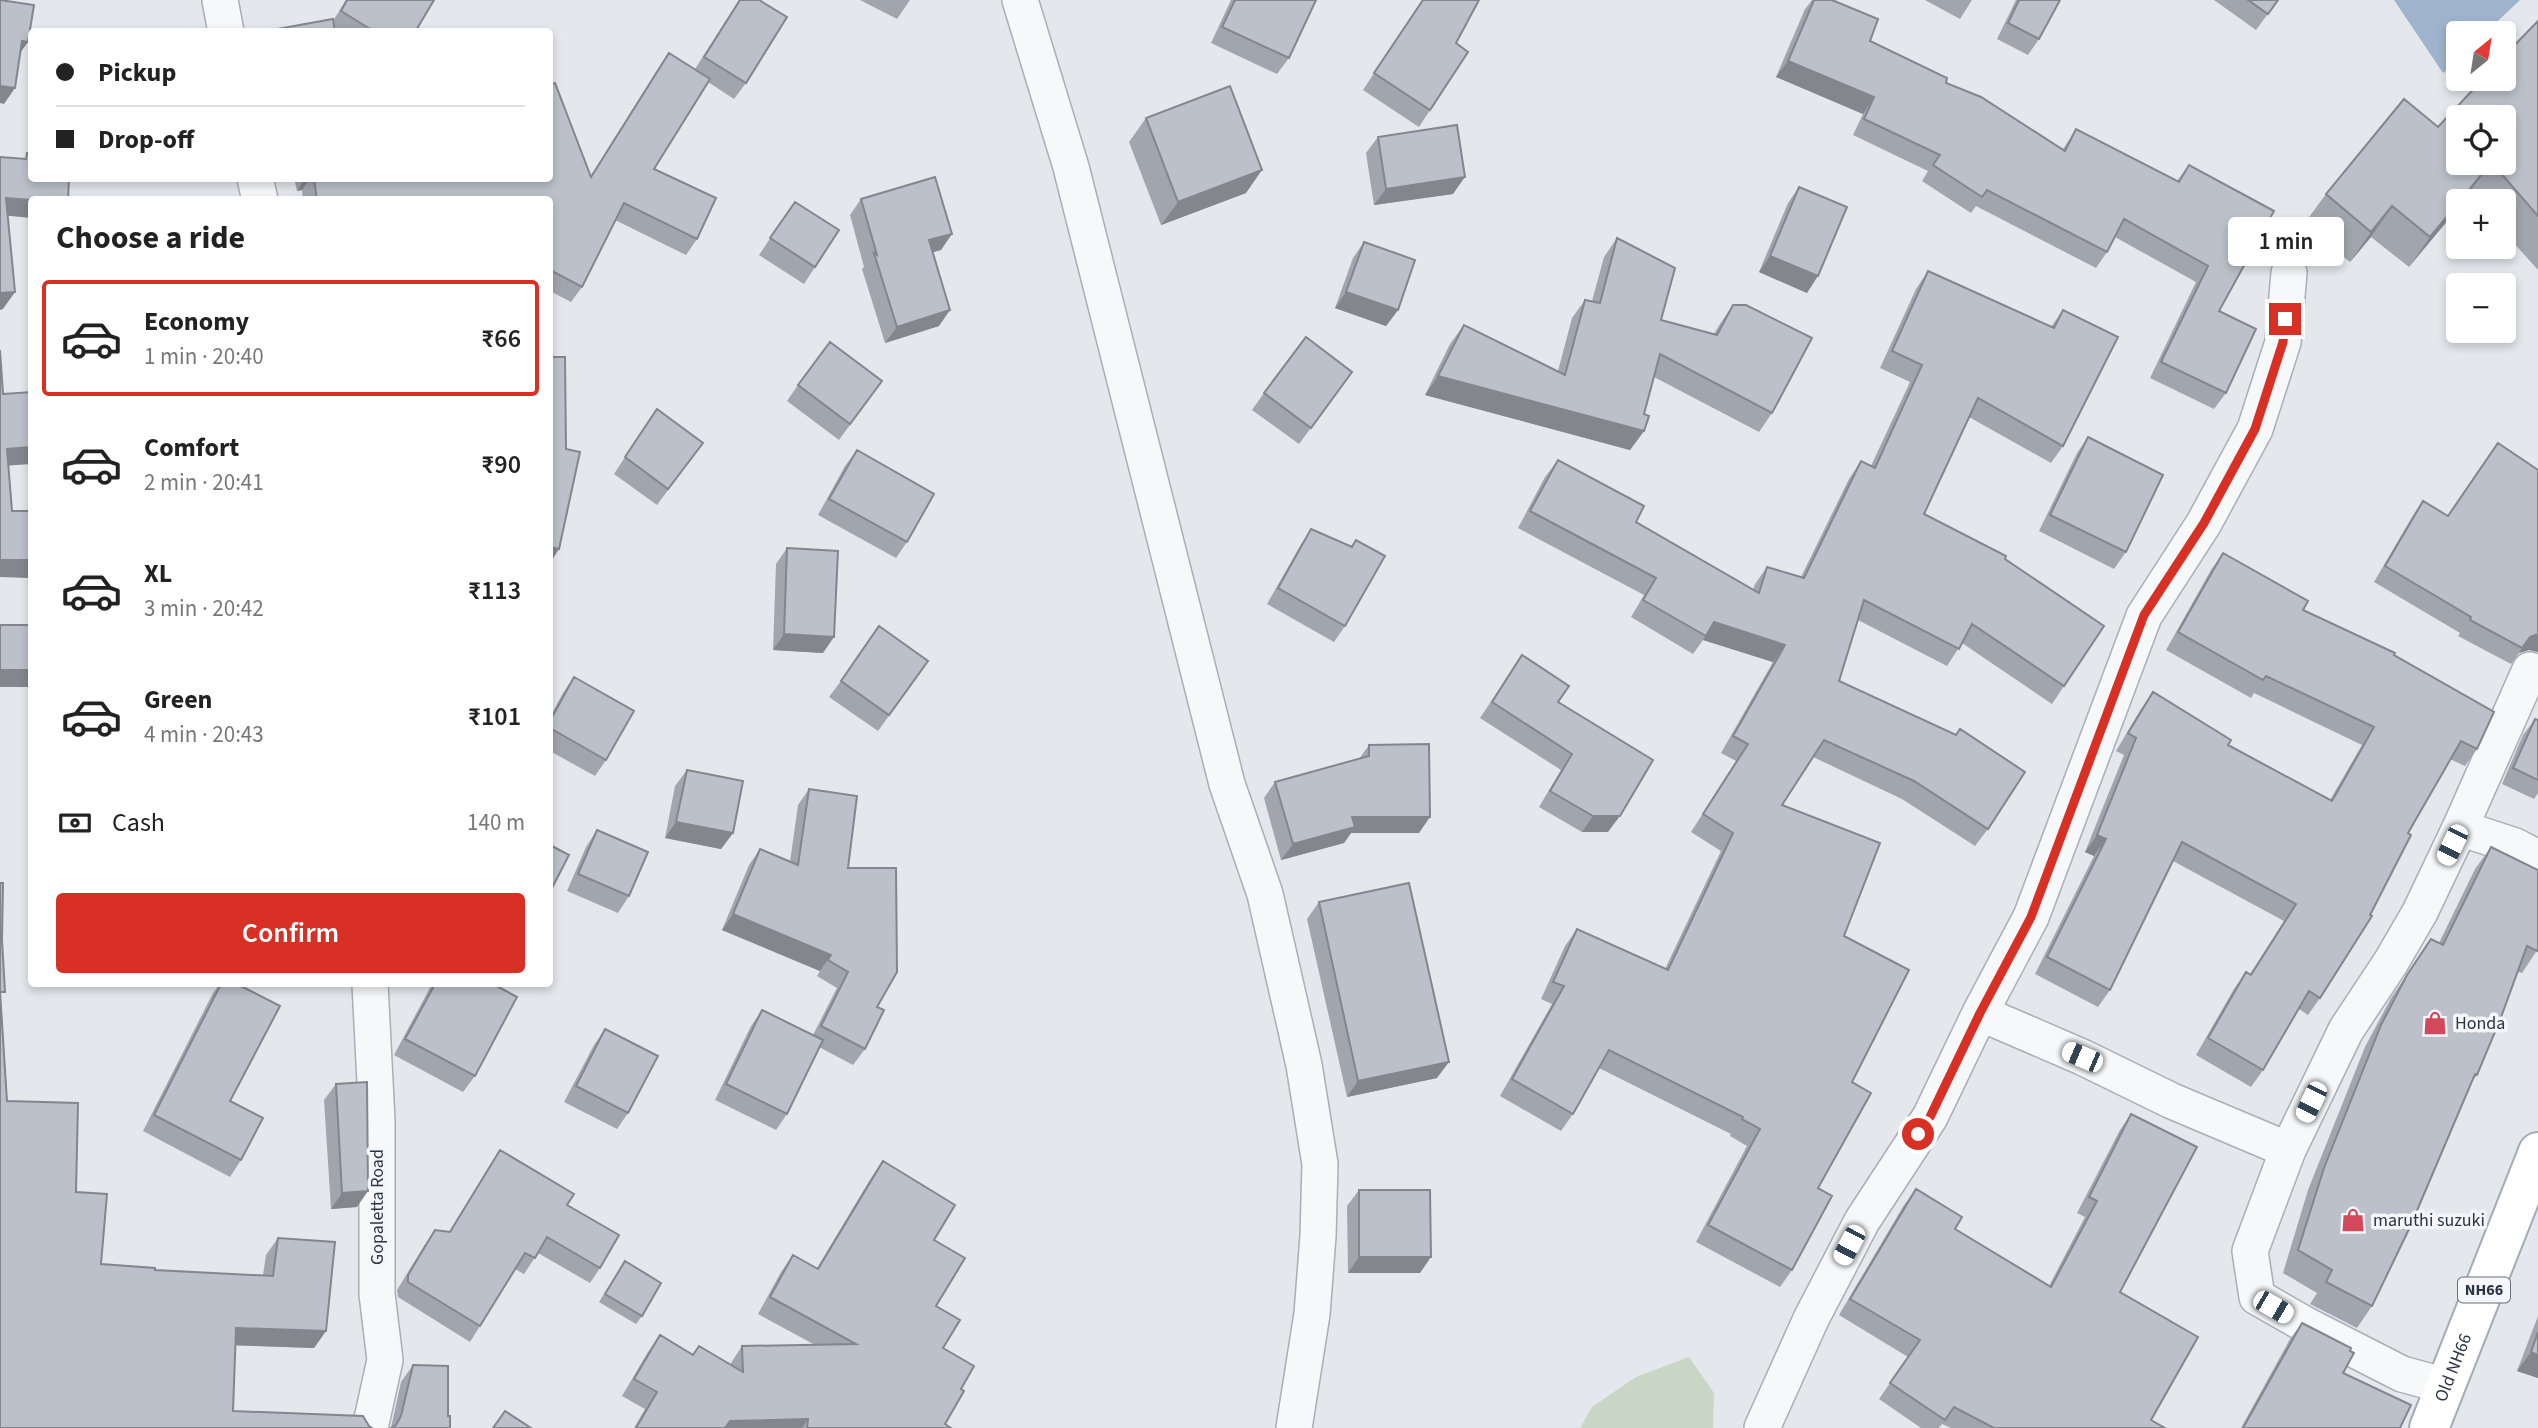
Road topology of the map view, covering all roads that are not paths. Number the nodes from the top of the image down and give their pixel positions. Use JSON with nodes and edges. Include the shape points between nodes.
{"nodes":[{"id":1,"x":220,"y":0,"type":"edge"},
{"id":2,"x":1020,"y":0,"type":"edge"},
{"id":3,"x":225,"y":28,"type":"edge"},
{"id":4,"x":2289,"y":273,"type":"dead end"},
{"id":5,"x":2530,"y":670,"type":"dead end"},
{"id":6,"x":2460,"y":828,"type":"junction"},
{"id":7,"x":2538,"y":858,"type":"edge"},
{"id":8,"x":370,"y":987,"type":"edge"},
{"id":9,"x":1980,"y":1013,"type":"junction"},
{"id":10,"x":2288,"y":1150,"type":"junction"},
{"id":11,"x":2535,"y":1167,"type":"edge"},
{"id":12,"x":2446,"y":1385,"type":"junction"},
{"id":13,"x":370,"y":1428,"type":"edge"},
{"id":14,"x":1294,"y":1428,"type":"edge"},
{"id":15,"x":1762,"y":1428,"type":"edge"},
{"id":16,"x":2430,"y":1428,"type":"edge"}],
"edges":[{"from":1,"to":3,"type":"street"},
{"from":2,"to":14,"type":"street","via":[[1071,167],[1227,784],[1265,894],[1304,1065],[1320,1164],[1312,1314]]},
{"from":4,"to":9,"type":"street","via":[[2283,342],[2255,429],[2204,523],[2144,615],[2031,917]]},
{"from":5,"to":6,"type":"street"},
{"from":6,"to":7,"type":"street"},
{"from":6,"to":10,"type":"street","via":[[2420,912],[2346,1031]]},
{"from":8,"to":13,"type":"street","name":"Gopaletta Road","via":[[377,1121],[377,1294],[384,1360]]},
{"from":9,"to":10,"type":"street"},
{"from":9,"to":15,"type":"street","via":[[1930,1117],[1862,1221]]},
{"from":10,"to":12,"type":"street","via":[[2250,1251],[2257,1297],[2402,1374]]},
{"from":11,"to":12,"type":"main road","name":"Old NH66","number":"NH66"},
{"from":12,"to":16,"type":"main road","name":"Old NH66","number":"NH66"}]}
